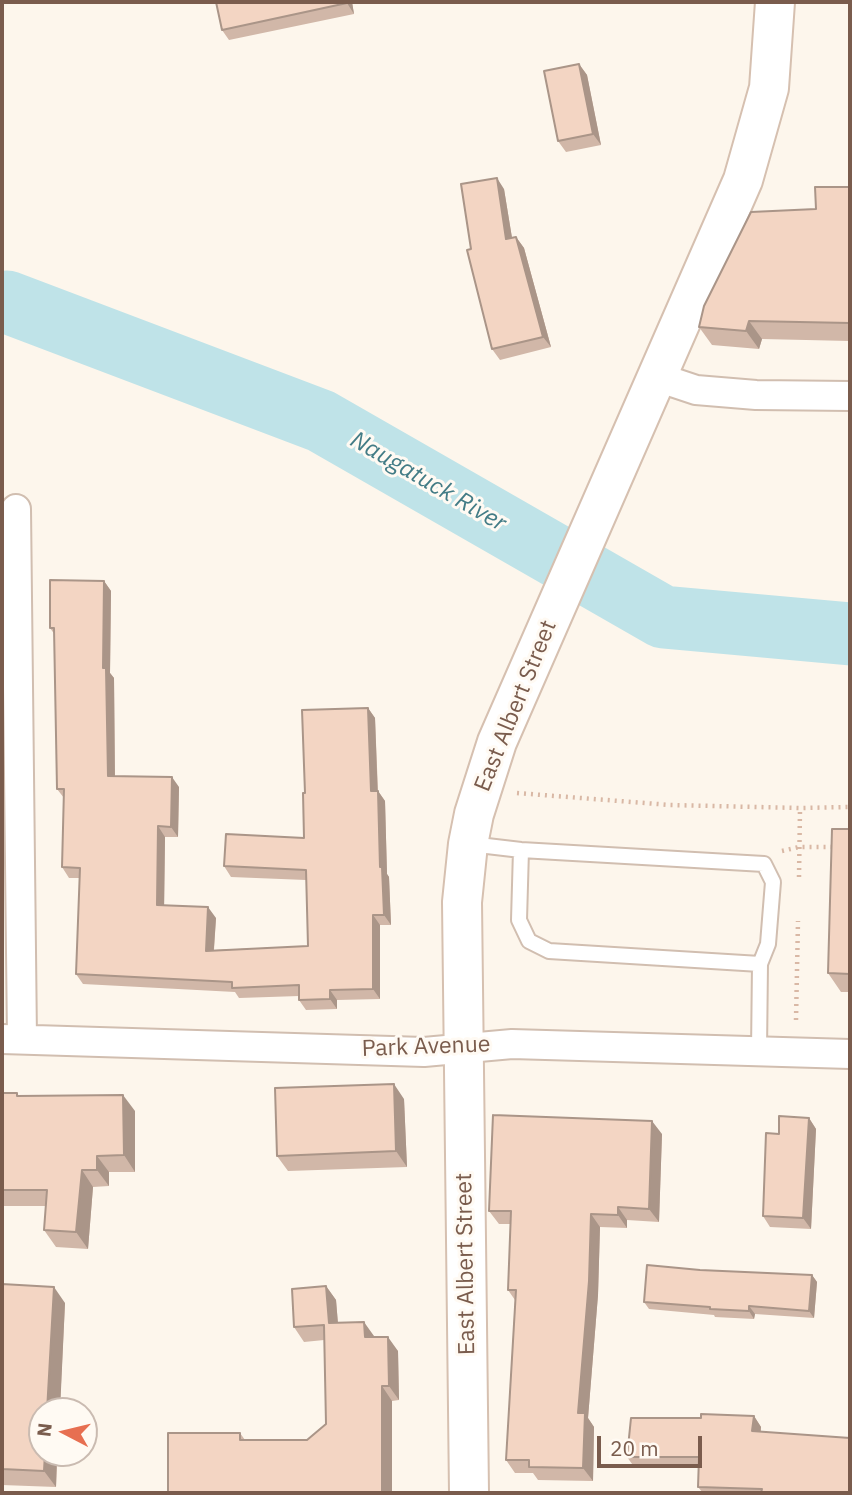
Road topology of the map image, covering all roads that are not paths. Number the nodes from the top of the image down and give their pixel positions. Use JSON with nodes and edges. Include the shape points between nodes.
{"nodes":[{"id":1,"x":775,"y":2,"type":"edge"},
{"id":2,"x":657,"y":377,"type":"junction"},
{"id":3,"x":850,"y":396,"type":"edge"},
{"id":4,"x":16,"y":509,"type":"dead end"},
{"id":5,"x":468,"y":844,"type":"junction"},
{"id":6,"x":521,"y":850,"type":"junction"},
{"id":7,"x":760,"y":964,"type":"junction"},
{"id":8,"x":12,"y":1039,"type":"edge"},
{"id":9,"x":463,"y":1049,"type":"junction"},
{"id":10,"x":760,"y":1051,"type":"junction"},
{"id":11,"x":850,"y":1054,"type":"edge"},
{"id":12,"x":469,"y":1493,"type":"edge"}],
"edges":[{"from":1,"to":2,"type":"main road","name":"East Albert Street","via":[[769,88],[743,180]]},
{"from":2,"to":3,"type":"street","via":[[696,390]]},
{"from":2,"to":5,"type":"main road","name":"East Albert Street","via":[[497,742]]},
{"from":4,"to":8,"type":"street"},
{"from":5,"to":6,"type":"lane"},
{"from":5,"to":9,"type":"main road","name":"East Albert Street","via":[[462,902]]},
{"from":6,"to":7,"type":"lane","via":[[519,920],[529,941],[549,951]]},
{"from":6,"to":7,"type":"lane","via":[[764,864],[773,882],[772,914]]},
{"from":7,"to":10,"type":"lane"},
{"from":8,"to":9,"type":"street","name":"Park Avenue","via":[[424,1052]]},
{"from":9,"to":10,"type":"street","name":"Park Avenue","via":[[512,1044]]},
{"from":9,"to":12,"type":"main road","name":"East Albert Street"},
{"from":10,"to":11,"type":"street","name":"Park Avenue"}]}
